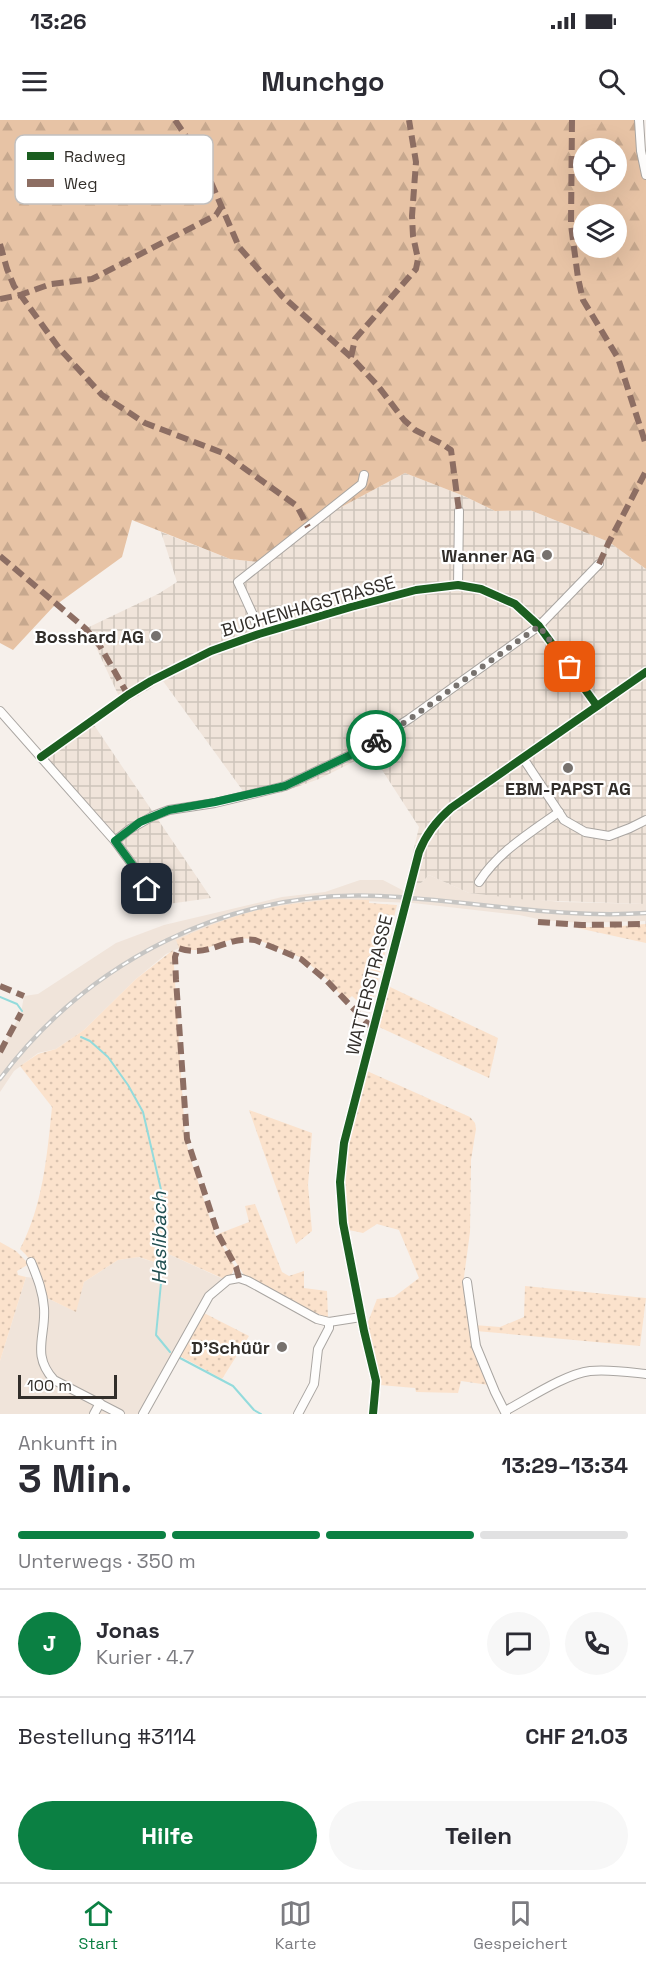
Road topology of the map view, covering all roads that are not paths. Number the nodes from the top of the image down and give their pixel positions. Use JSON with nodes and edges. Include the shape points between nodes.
{"nodes":[{"id":1,"x":639,"y":120,"type":"edge"},
{"id":2,"x":646,"y":175,"type":"edge"},
{"id":3,"x":364,"y":475,"type":"dead end"},
{"id":4,"x":459,"y":511,"type":"dead end"},
{"id":5,"x":599,"y":564,"type":"dead end"},
{"id":6,"x":458,"y":585,"type":"junction"},
{"id":7,"x":539,"y":626,"type":"junction"},
{"id":8,"x":259,"y":634,"type":"junction"},
{"id":9,"x":646,"y":672,"type":"edge"},
{"id":10,"x":597,"y":706,"type":"junction"},
{"id":11,"x":0,"y":711,"type":"edge"},
{"id":12,"x":41,"y":757,"type":"junction"},
{"id":13,"x":523,"y":758,"type":"junction"},
{"id":14,"x":559,"y":812,"type":"junction"},
{"id":15,"x":646,"y":820,"type":"edge"},
{"id":16,"x":115,"y":841,"type":"junction"},
{"id":17,"x":478,"y":882,"type":"dead end"},
{"id":18,"x":156,"y":908,"type":"dead end"},
{"id":19,"x":31,"y":1262,"type":"dead end"},
{"id":20,"x":467,"y":1282,"type":"dead end"},
{"id":21,"x":362,"y":1317,"type":"junction"},
{"id":22,"x":329,"y":1322,"type":"junction"},
{"id":23,"x":646,"y":1374,"type":"edge"},
{"id":24,"x":100,"y":1403,"type":"junction"},
{"id":25,"x":506,"y":1413,"type":"edge"},
{"id":26,"x":94,"y":1414,"type":"edge"},
{"id":27,"x":120,"y":1414,"type":"edge"},
{"id":28,"x":143,"y":1414,"type":"edge"},
{"id":29,"x":298,"y":1414,"type":"edge"},
{"id":30,"x":373,"y":1414,"type":"edge"}],
"edges":[{"from":1,"to":2,"type":"street"},
{"from":3,"to":8,"type":"street","via":[[362,484],[238,582]]},
{"from":4,"to":6,"type":"street"},
{"from":5,"to":7,"type":"street"},
{"from":6,"to":7,"type":"street","name":"BUCHENHAGSTRASSE","via":[[481,589],[515,604]]},
{"from":6,"to":8,"type":"street","name":"BUCHENHAGSTRASSE","via":[[416,590]]},
{"from":7,"to":10,"type":"street","name":"BUCHENHAGSTRASSE"},
{"from":7,"to":16,"type":"street","via":[[361,750],[285,786],[169,810]]},
{"from":8,"to":12,"type":"street","name":"BUCHENHAGSTRASSE","via":[[211,651],[151,681]]},
{"from":9,"to":10,"type":"street","name":"WATTERSTRASSE"},
{"from":10,"to":13,"type":"street","name":"WATTERSTRASSE"},
{"from":11,"to":12,"type":"street"},
{"from":12,"to":16,"type":"street"},
{"from":13,"to":14,"type":"street"},
{"from":13,"to":21,"type":"street","name":"WATTERSTRASSE","via":[[441,816],[423,841],[415,866],[344,1143],[340,1182],[343,1223]]},
{"from":14,"to":15,"type":"street","via":[[564,820],[585,832],[609,836]]},
{"from":14,"to":17,"type":"street","via":[[505,850]]},
{"from":16,"to":18,"type":"street","via":[[137,871]]},
{"from":19,"to":24,"type":"street","via":[[45,1310],[40,1348],[48,1373],[54,1380]]},
{"from":20,"to":25,"type":"street","via":[[476,1346]]},
{"from":21,"to":22,"type":"street"},
{"from":21,"to":30,"type":"street","name":"WATTERSTRASSE","via":[[375,1381]]},
{"from":22,"to":28,"type":"street","via":[[248,1281],[228,1280],[209,1296]]},
{"from":22,"to":29,"type":"street","via":[[318,1348],[313,1388]]},
{"from":23,"to":25,"type":"street","via":[[582,1372]]},
{"from":24,"to":26,"type":"street"},
{"from":24,"to":27,"type":"street"}]}
